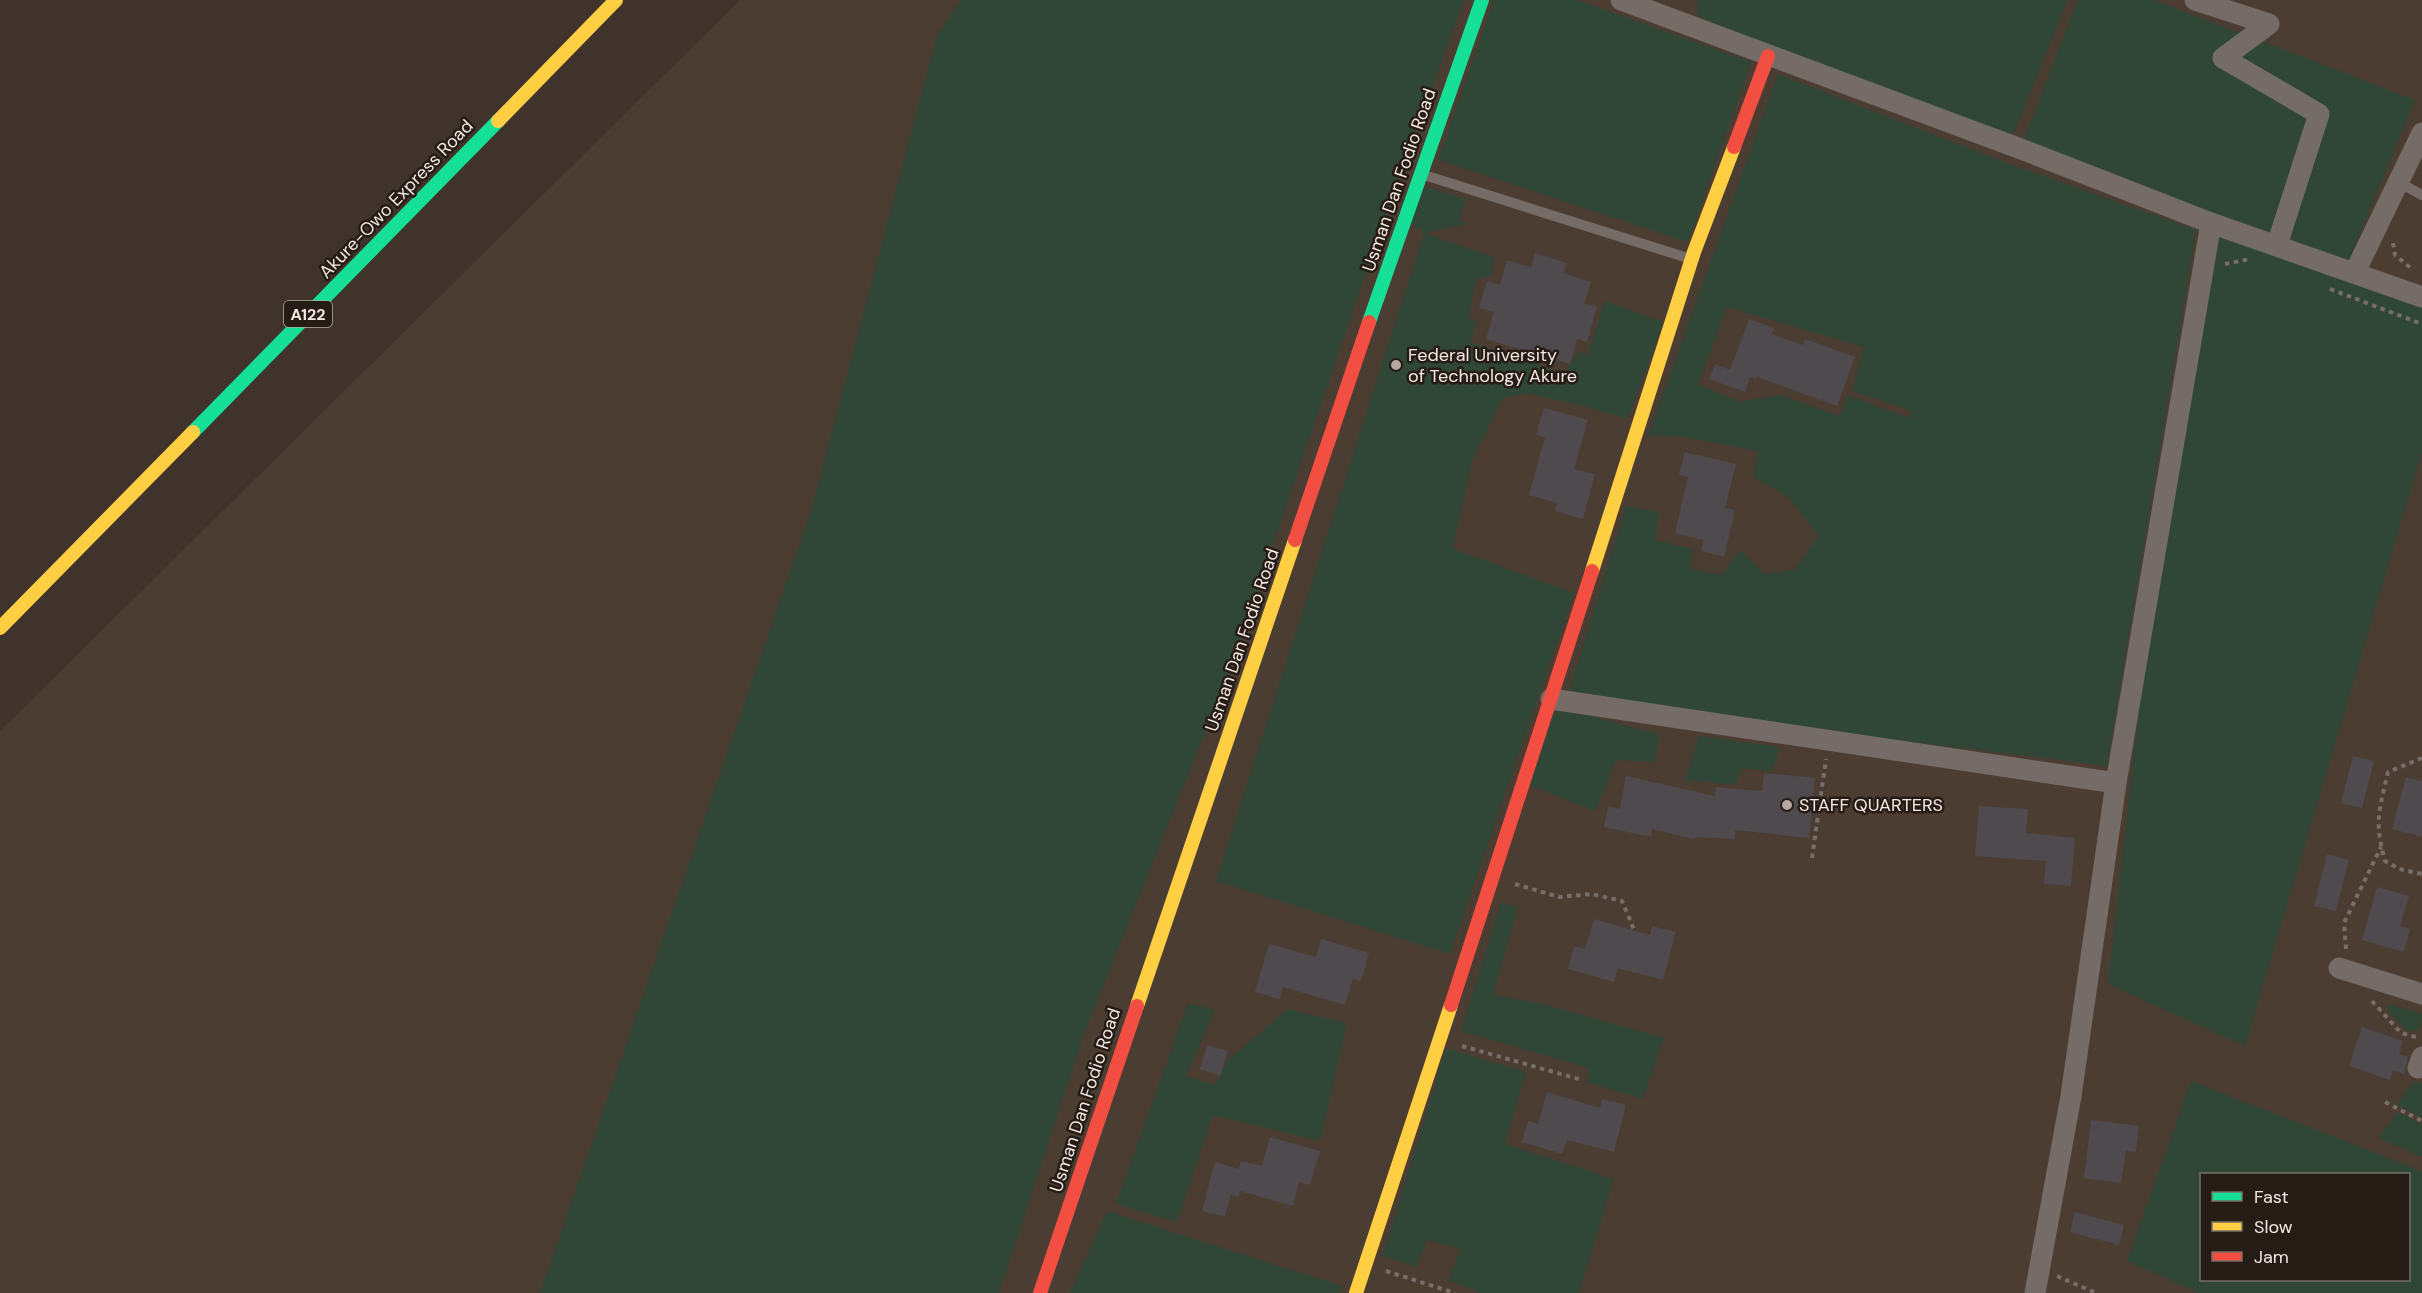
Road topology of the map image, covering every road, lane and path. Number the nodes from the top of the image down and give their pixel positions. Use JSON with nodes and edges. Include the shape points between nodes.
{"nodes":[{"id":1,"x":616,"y":0,"type":"edge"},
{"id":2,"x":1482,"y":0,"type":"edge"},
{"id":3,"x":1621,"y":0,"type":"edge"},
{"id":4,"x":2195,"y":0,"type":"edge"},
{"id":5,"x":1768,"y":56,"type":"junction"},
{"id":6,"x":2422,"y":133,"type":"edge"},
{"id":7,"x":1420,"y":174,"type":"junction"},
{"id":8,"x":2398,"y":182,"type":"junction"},
{"id":9,"x":2422,"y":194,"type":"edge"},
{"id":10,"x":2211,"y":223,"type":"junction"},
{"id":11,"x":2277,"y":245,"type":"junction"},
{"id":12,"x":1691,"y":260,"type":"junction"},
{"id":13,"x":2260,"y":263,"type":"dead end"},
{"id":14,"x":2355,"y":272,"type":"junction"},
{"id":15,"x":2201,"y":276,"type":"junction"},
{"id":16,"x":2325,"y":287,"type":"dead end"},
{"id":17,"x":2422,"y":297,"type":"edge"},
{"id":18,"x":2422,"y":324,"type":"edge"},
{"id":19,"x":0,"y":628,"type":"edge"},
{"id":20,"x":1551,"y":699,"type":"junction"},
{"id":21,"x":1828,"y":740,"type":"junction"},
{"id":22,"x":2422,"y":758,"type":"edge"},
{"id":23,"x":2116,"y":783,"type":"junction"},
{"id":24,"x":2381,"y":847,"type":"junction"},
{"id":25,"x":1812,"y":858,"type":"dead end"},
{"id":26,"x":1494,"y":871,"type":"junction"},
{"id":27,"x":2422,"y":874,"type":"edge"},
{"id":28,"x":1635,"y":932,"type":"dead end"},
{"id":29,"x":2339,"y":968,"type":"joint"},
{"id":30,"x":2422,"y":994,"type":"edge"},
{"id":31,"x":2371,"y":1000,"type":"dead end"},
{"id":32,"x":1439,"y":1039,"type":"junction"},
{"id":33,"x":2422,"y":1039,"type":"edge"},
{"id":34,"x":1582,"y":1080,"type":"dead end"},
{"id":35,"x":2385,"y":1102,"type":"dead end"},
{"id":36,"x":2422,"y":1120,"type":"edge"},
{"id":37,"x":1365,"y":1264,"type":"junction"},
{"id":38,"x":2040,"y":1268,"type":"junction"},
{"id":39,"x":1040,"y":1293,"type":"edge"},
{"id":40,"x":1356,"y":1293,"type":"edge"},
{"id":41,"x":1455,"y":1293,"type":"edge"},
{"id":42,"x":2035,"y":1293,"type":"edge"},
{"id":43,"x":2096,"y":1293,"type":"edge"}],
"edges":[{"from":1,"to":19,"type":"main road","name":"Akure-Owo Express Road","number":"A122"},
{"from":2,"to":7,"type":"main road","name":"Usman Dan Fodio Road"},
{"from":3,"to":5,"type":"street"},
{"from":4,"to":11,"type":"street","via":[[2269,24],[2223,58],[2319,114]]},
{"from":5,"to":10,"type":"street"},
{"from":5,"to":12,"type":"main road"},
{"from":6,"to":8,"type":"street"},
{"from":7,"to":12,"type":"lane"},
{"from":7,"to":39,"type":"main road","name":"Usman Dan Fodio Road"},
{"from":8,"to":9,"type":"lane"},
{"from":8,"to":14,"type":"street"},
{"from":10,"to":11,"type":"street"},
{"from":10,"to":15,"type":"street"},
{"from":11,"to":14,"type":"street"},
{"from":12,"to":20,"type":"main road"},
{"from":13,"to":15,"type":"path","via":[[2249,259],[2221,265]]},
{"from":14,"to":17,"type":"street"},
{"from":15,"to":23,"type":"street"},
{"from":16,"to":18,"type":"path"},
{"from":20,"to":21,"type":"street"},
{"from":20,"to":26,"type":"main road"},
{"from":21,"to":23,"type":"street"},
{"from":21,"to":25,"type":"path"},
{"from":22,"to":24,"type":"path","via":[[2388,772],[2378,814]]},
{"from":23,"to":38,"type":"street","via":[[2071,1096]]},
{"from":24,"to":27,"type":"path","via":[[2385,861]]},
{"from":24,"to":29,"type":"path","via":[[2344,923],[2346,951]]},
{"from":26,"to":28,"type":"path","via":[[1515,884],[1559,897],[1590,894],[1622,901]]},
{"from":26,"to":32,"type":"main road"},
{"from":29,"to":30,"type":"street"},
{"from":31,"to":33,"type":"path","via":[[2401,1033]]},
{"from":32,"to":34,"type":"path"},
{"from":32,"to":37,"type":"main road"},
{"from":35,"to":36,"type":"path"},
{"from":37,"to":40,"type":"main road"},
{"from":37,"to":41,"type":"path"},
{"from":38,"to":42,"type":"street"},
{"from":38,"to":43,"type":"path"}]}
